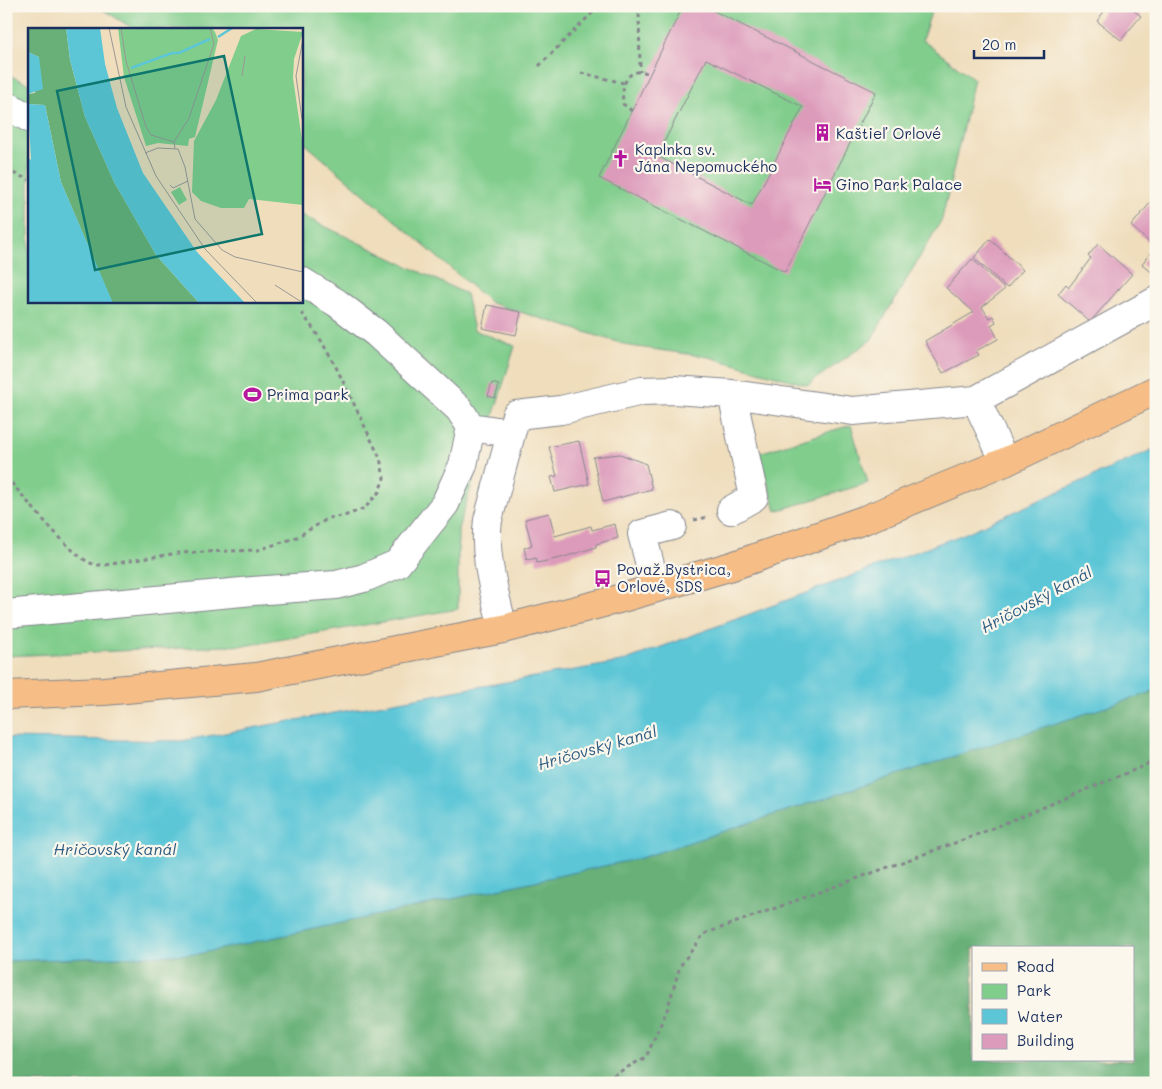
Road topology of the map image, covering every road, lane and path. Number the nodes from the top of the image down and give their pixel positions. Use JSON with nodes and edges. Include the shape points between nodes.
{"nodes":[{"id":1,"x":599,"y":6,"type":"edge"},
{"id":2,"x":639,"y":6,"type":"edge"},
{"id":3,"x":538,"y":66,"type":"dead end"},
{"id":4,"x":640,"y":72,"type":"junction"},
{"id":5,"x":582,"y":73,"type":"dead end"},
{"id":6,"x":650,"y":74,"type":"dead end"},
{"id":7,"x":624,"y":83,"type":"junction"},
{"id":8,"x":6,"y":105,"type":"edge"},
{"id":9,"x":632,"y":111,"type":"dead end"},
{"id":10,"x":28,"y":117,"type":"edge"},
{"id":11,"x":6,"y":170,"type":"edge"},
{"id":12,"x":28,"y":180,"type":"edge"},
{"id":13,"x":302,"y":282,"type":"edge"},
{"id":14,"x":1156,"y":301,"type":"edge"},
{"id":15,"x":300,"y":310,"type":"dead end"},
{"id":16,"x":1156,"y":390,"type":"edge"},
{"id":17,"x":732,"y":394,"type":"junction"},
{"id":18,"x":976,"y":400,"type":"junction"},
{"id":19,"x":471,"y":427,"type":"junction"},
{"id":20,"x":510,"y":433,"type":"junction"},
{"id":21,"x":1005,"y":462,"type":"junction"},
{"id":22,"x":6,"y":477,"type":"edge"},
{"id":23,"x":731,"y":510,"type":"joint"},
{"id":24,"x":672,"y":526,"type":"joint"},
{"id":25,"x":656,"y":588,"type":"junction"},
{"id":26,"x":6,"y":614,"type":"edge"},
{"id":27,"x":503,"y":629,"type":"junction"},
{"id":28,"x":6,"y":695,"type":"edge"},
{"id":29,"x":1156,"y":761,"type":"edge"},
{"id":30,"x":599,"y":1083,"type":"edge"}],
"edges":[{"from":1,"to":3,"type":"path"},
{"from":2,"to":4,"type":"path"},
{"from":4,"to":6,"type":"path"},
{"from":4,"to":7,"type":"path","via":[[629,76]]},
{"from":5,"to":7,"type":"path"},
{"from":7,"to":9,"type":"path","via":[[623,104]]},
{"from":8,"to":10,"type":"street"},
{"from":11,"to":12,"type":"path"},
{"from":13,"to":19,"type":"street","via":[[376,333],[458,409]]},
{"from":14,"to":18,"type":"street"},
{"from":15,"to":22,"type":"path","via":[[324,344],[380,458],[384,478],[380,492],[365,508],[329,518],[295,538],[258,550],[178,553],[105,565],[84,560],[69,547]]},
{"from":16,"to":21,"type":"main road"},
{"from":17,"to":18,"type":"street","via":[[853,411]]},
{"from":17,"to":20,"type":"street","via":[[642,391],[561,410],[516,415]]},
{"from":17,"to":23,"type":"street","via":[[754,497]]},
{"from":18,"to":21,"type":"street"},
{"from":19,"to":20,"type":"street"},
{"from":19,"to":26,"type":"street","via":[[464,464],[445,504],[397,564],[364,578],[336,585]]},
{"from":20,"to":27,"type":"street","via":[[485,536],[486,556]]},
{"from":21,"to":25,"type":"main road","via":[[864,520],[732,566]]},
{"from":23,"to":24,"type":"path"},
{"from":24,"to":25,"type":"street","via":[[642,534]]},
{"from":25,"to":27,"type":"main road"},
{"from":27,"to":28,"type":"main road","via":[[256,676],[104,691]]},
{"from":29,"to":30,"type":"path","via":[[971,837],[704,934],[680,966],[667,1010],[646,1057]]}]}
